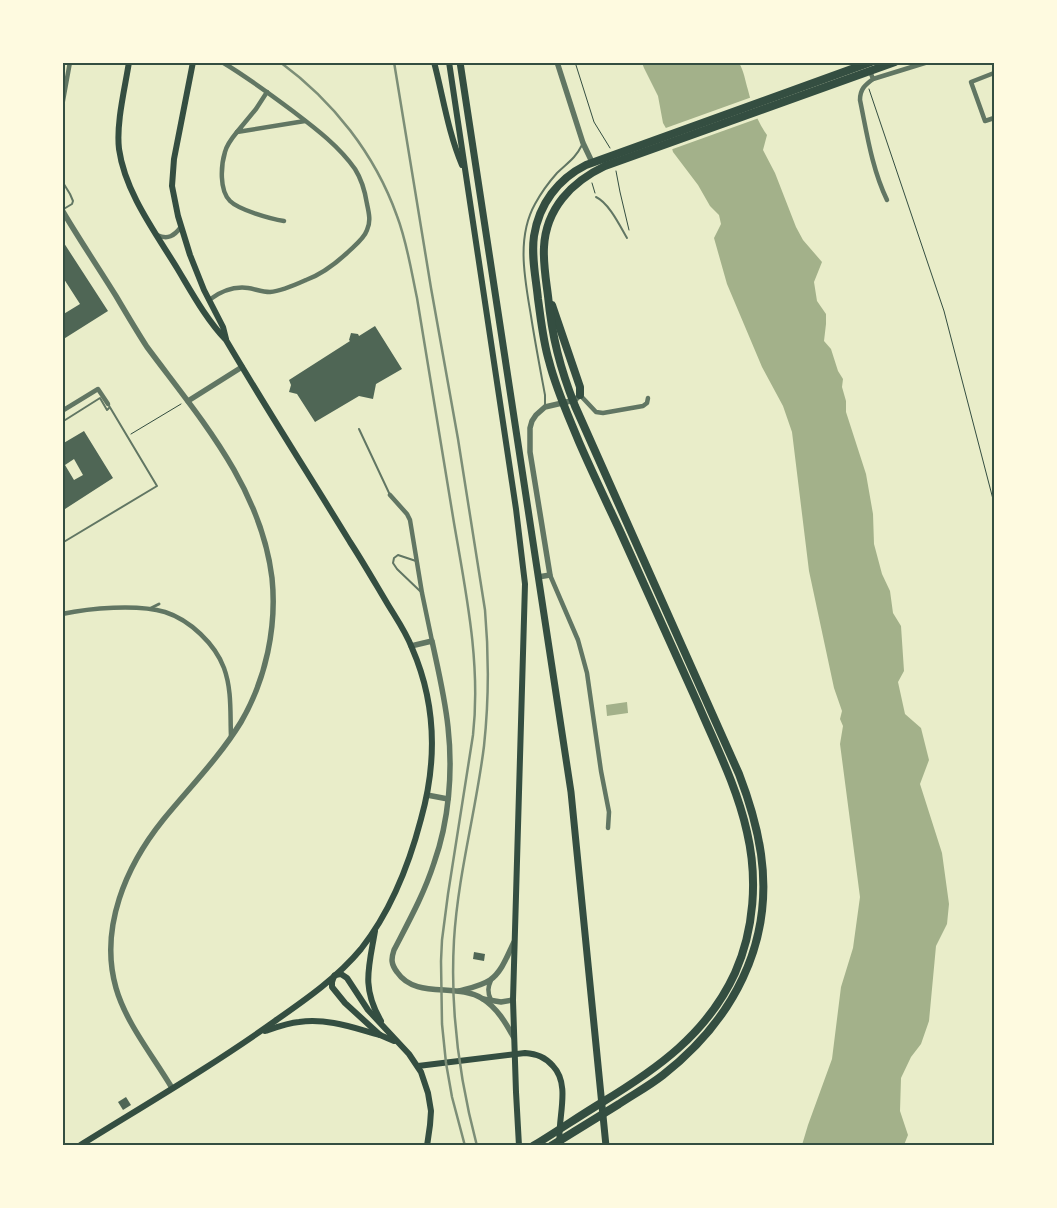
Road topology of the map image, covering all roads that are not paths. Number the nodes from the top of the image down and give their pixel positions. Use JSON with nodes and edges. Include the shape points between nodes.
{"nodes":[{"id":1,"x":70,"y":62,"type":"edge"},
{"id":2,"x":129,"y":62,"type":"edge"},
{"id":3,"x":193,"y":62,"type":"edge"},
{"id":4,"x":222,"y":62,"type":"edge"},
{"id":5,"x":434,"y":62,"type":"edge"},
{"id":6,"x":449,"y":62,"type":"edge"},
{"id":7,"x":460,"y":62,"type":"edge"},
{"id":8,"x":558,"y":62,"type":"edge"},
{"id":9,"x":871,"y":62,"type":"edge"},
{"id":10,"x":895,"y":62,"type":"edge"},
{"id":11,"x":928,"y":62,"type":"edge"},
{"id":12,"x":994,"y":73,"type":"edge"},
{"id":13,"x":871,"y":75,"type":"junction"},
{"id":14,"x":839,"y":78,"type":"junction"},
{"id":15,"x":267,"y":92,"type":"junction"},
{"id":16,"x":62,"y":106,"type":"edge"},
{"id":17,"x":994,"y":118,"type":"edge"},
{"id":18,"x":305,"y":121,"type":"junction"},
{"id":19,"x":237,"y":132,"type":"junction"},
{"id":20,"x":583,"y":143,"type":"junction"},
{"id":21,"x":608,"y":161,"type":"junction"},
{"id":22,"x":592,"y":162,"type":"junction"},
{"id":23,"x":466,"y":175,"type":"junction"},
{"id":24,"x":62,"y":181,"type":"edge"},
{"id":25,"x":596,"y":196,"type":"road end"},
{"id":26,"x":887,"y":200,"type":"dead end"},
{"id":27,"x":64,"y":212,"type":"edge"},
{"id":28,"x":284,"y":221,"type":"dead end"},
{"id":29,"x":181,"y":226,"type":"junction"},
{"id":30,"x":157,"y":235,"type":"junction"},
{"id":31,"x":628,"y":238,"type":"dead end"},
{"id":32,"x":547,"y":292,"type":"junction"},
{"id":33,"x":209,"y":300,"type":"junction"},
{"id":34,"x":226,"y":340,"type":"junction"},
{"id":35,"x":242,"y":367,"type":"junction"},
{"id":36,"x":580,"y":395,"type":"junction"},
{"id":37,"x":648,"y":398,"type":"dead end"},
{"id":38,"x":188,"y":401,"type":"junction"},
{"id":39,"x":109,"y":406,"type":"junction"},
{"id":40,"x":545,"y":407,"type":"junction"},
{"id":41,"x":62,"y":411,"type":"edge"},
{"id":42,"x":62,"y":422,"type":"edge"},
{"id":43,"x":359,"y":429,"type":"dead end"},
{"id":44,"x":390,"y":495,"type":"joint"},
{"id":45,"x":62,"y":544,"type":"edge"},
{"id":46,"x":416,"y":561,"type":"junction"},
{"id":47,"x":550,"y":575,"type":"junction"},
{"id":48,"x":538,"y":577,"type":"junction"},
{"id":49,"x":422,"y":593,"type":"junction"},
{"id":50,"x":159,"y":604,"type":"dead end"},
{"id":51,"x":149,"y":609,"type":"junction"},
{"id":52,"x":62,"y":614,"type":"edge"},
{"id":53,"x":432,"y":641,"type":"junction"},
{"id":54,"x":411,"y":646,"type":"junction"},
{"id":55,"x":231,"y":738,"type":"junction"},
{"id":56,"x":427,"y":796,"type":"junction"},
{"id":57,"x":448,"y":799,"type":"junction"},
{"id":58,"x":608,"y":828,"type":"dead end"},
{"id":59,"x":376,"y":928,"type":"junction"},
{"id":60,"x":514,"y":942,"type":"junction"},
{"id":61,"x":334,"y":976,"type":"junction"},
{"id":62,"x":491,"y":980,"type":"junction"},
{"id":63,"x":459,"y":991,"type":"junction"},
{"id":64,"x":483,"y":999,"type":"junction"},
{"id":65,"x":491,"y":1000,"type":"junction"},
{"id":66,"x":513,"y":1000,"type":"junction"},
{"id":67,"x":385,"y":1028,"type":"junction"},
{"id":68,"x":259,"y":1032,"type":"junction"},
{"id":69,"x":380,"y":1035,"type":"junction"},
{"id":70,"x":514,"y":1038,"type":"junction"},
{"id":71,"x":397,"y":1043,"type":"junction"},
{"id":72,"x":418,"y":1066,"type":"junction"},
{"id":73,"x":172,"y":1088,"type":"junction"},
{"id":74,"x":79,"y":1146,"type":"edge"},
{"id":75,"x":427,"y":1146,"type":"edge"},
{"id":76,"x":519,"y":1146,"type":"edge"},
{"id":77,"x":533,"y":1146,"type":"edge"},
{"id":78,"x":551,"y":1146,"type":"edge"},
{"id":79,"x":560,"y":1146,"type":"edge"},
{"id":80,"x":606,"y":1146,"type":"edge"}],
"edges":[{"from":1,"to":16,"type":"street"},
{"from":2,"to":30,"type":"main road","via":[[119,149],[131,189]]},
{"from":3,"to":29,"type":"main road","via":[[172,174]]},
{"from":4,"to":15,"type":"street"},
{"from":5,"to":23,"type":"main road","via":[[457,153]]},
{"from":6,"to":23,"type":"main road"},
{"from":7,"to":48,"type":"main road"},
{"from":8,"to":20,"type":"street"},
{"from":9,"to":14,"type":"highway"},
{"from":10,"to":13,"type":"highway"},
{"from":11,"to":13,"type":"street"},
{"from":12,"to":17,"type":"street","via":[[970,82],[985,121]]},
{"from":13,"to":14,"type":"highway"},
{"from":13,"to":26,"type":"street","via":[[860,100],[872,158]]},
{"from":14,"to":21,"type":"highway"},
{"from":15,"to":18,"type":"street"},
{"from":15,"to":19,"type":"street"},
{"from":18,"to":19,"type":"street"},
{"from":18,"to":33,"type":"street","via":[[347,159],[360,178],[369,218],[366,233],[336,263],[312,278],[271,292],[230,289]]},
{"from":19,"to":28,"type":"street","via":[[223,159],[226,195],[240,207]]},
{"from":20,"to":22,"type":"street"},
{"from":20,"to":40,"type":"lane","via":[[574,159],[541,194],[524,236],[525,282]]},
{"from":21,"to":22,"type":"highway"},
{"from":21,"to":32,"type":"highway","via":[[565,194],[555,209],[544,250]]},
{"from":22,"to":77,"type":"highway","via":[[579,168],[550,195],[534,235],[536,279],[548,358],[569,417],[736,792],[750,843],[753,898],[747,938],[736,971],[728,988],[698,1029],[672,1055],[646,1074]]},
{"from":23,"to":60,"type":"main road","via":[[525,584]]},
{"from":24,"to":27,"type":"lane","via":[[73,201]]},
{"from":25,"to":31,"type":"lane"},
{"from":27,"to":38,"type":"street","via":[[146,344]]},
{"from":29,"to":30,"type":"street","via":[[170,237]]},
{"from":29,"to":33,"type":"main road"},
{"from":30,"to":34,"type":"main road","via":[[209,320]]},
{"from":32,"to":36,"type":"highway","via":[[580,386]]},
{"from":32,"to":78,"type":"highway","via":[[558,359],[575,406],[747,795],[759,840],[763,881],[760,921],[750,961],[730,1002],[710,1031],[661,1076]]},
{"from":33,"to":34,"type":"main road"},
{"from":34,"to":35,"type":"main road"},
{"from":35,"to":38,"type":"street"},
{"from":35,"to":54,"type":"main road"},
{"from":36,"to":37,"type":"street","via":[[596,412],[603,414],[643,406]]},
{"from":36,"to":40,"type":"street","via":[[574,400]]},
{"from":38,"to":55,"type":"street","via":[[249,497],[262,531],[271,571],[270,640],[262,675]]},
{"from":39,"to":41,"type":"street","via":[[98,389]]},
{"from":39,"to":42,"type":"lane","via":[[107,410],[100,398]]},
{"from":39,"to":45,"type":"lane","via":[[156,486]]},
{"from":40,"to":47,"type":"street","via":[[532,421],[529,442]]},
{"from":43,"to":44,"type":"lane"},
{"from":44,"to":46,"type":"street","via":[[409,518]]},
{"from":46,"to":49,"type":"street"},
{"from":46,"to":49,"type":"lane","via":[[398,555],[393,563]]},
{"from":47,"to":48,"type":"street"},
{"from":47,"to":58,"type":"street","via":[[578,640],[587,673]]},
{"from":48,"to":80,"type":"main road","via":[[571,792]]},
{"from":49,"to":53,"type":"street"},
{"from":50,"to":51,"type":"street"},
{"from":51,"to":52,"type":"street","via":[[102,609]]},
{"from":51,"to":55,"type":"street","via":[[180,619],[214,649],[228,683]]},
{"from":53,"to":54,"type":"street"},
{"from":53,"to":57,"type":"street","via":[[448,730]]},
{"from":54,"to":56,"type":"main road","via":[[425,685],[431,721],[432,757]]},
{"from":55,"to":73,"type":"street","via":[[138,856],[113,923],[110,942],[116,990]]},
{"from":56,"to":57,"type":"street"},
{"from":56,"to":59,"type":"main road","via":[[406,866]]},
{"from":57,"to":63,"type":"street","via":[[439,848],[430,875],[392,960],[398,974],[411,984]]},
{"from":59,"to":61,"type":"main road"},
{"from":59,"to":67,"type":"main road","via":[[368,969],[368,988]]},
{"from":60,"to":62,"type":"street"},
{"from":60,"to":66,"type":"main road"},
{"from":61,"to":67,"type":"main road","via":[[341,974],[346,978]]},
{"from":61,"to":68,"type":"main road"},
{"from":61,"to":69,"type":"main road","via":[[332,987],[339,996]]},
{"from":62,"to":63,"type":"street"},
{"from":62,"to":65,"type":"street","via":[[488,990]]},
{"from":63,"to":64,"type":"street"},
{"from":64,"to":65,"type":"street"},
{"from":64,"to":70,"type":"street","via":[[504,1019]]},
{"from":65,"to":66,"type":"street"},
{"from":66,"to":70,"type":"main road"},
{"from":67,"to":71,"type":"main road"},
{"from":68,"to":69,"type":"main road","via":[[313,1021],[347,1025]]},
{"from":68,"to":73,"type":"main road"},
{"from":69,"to":71,"type":"main road"},
{"from":70,"to":76,"type":"main road"},
{"from":71,"to":72,"type":"main road"},
{"from":72,"to":75,"type":"main road","via":[[430,1106]]},
{"from":72,"to":79,"type":"main road","via":[[525,1053],[544,1058],[559,1075],[562,1091]]},
{"from":73,"to":74,"type":"main road"}]}
